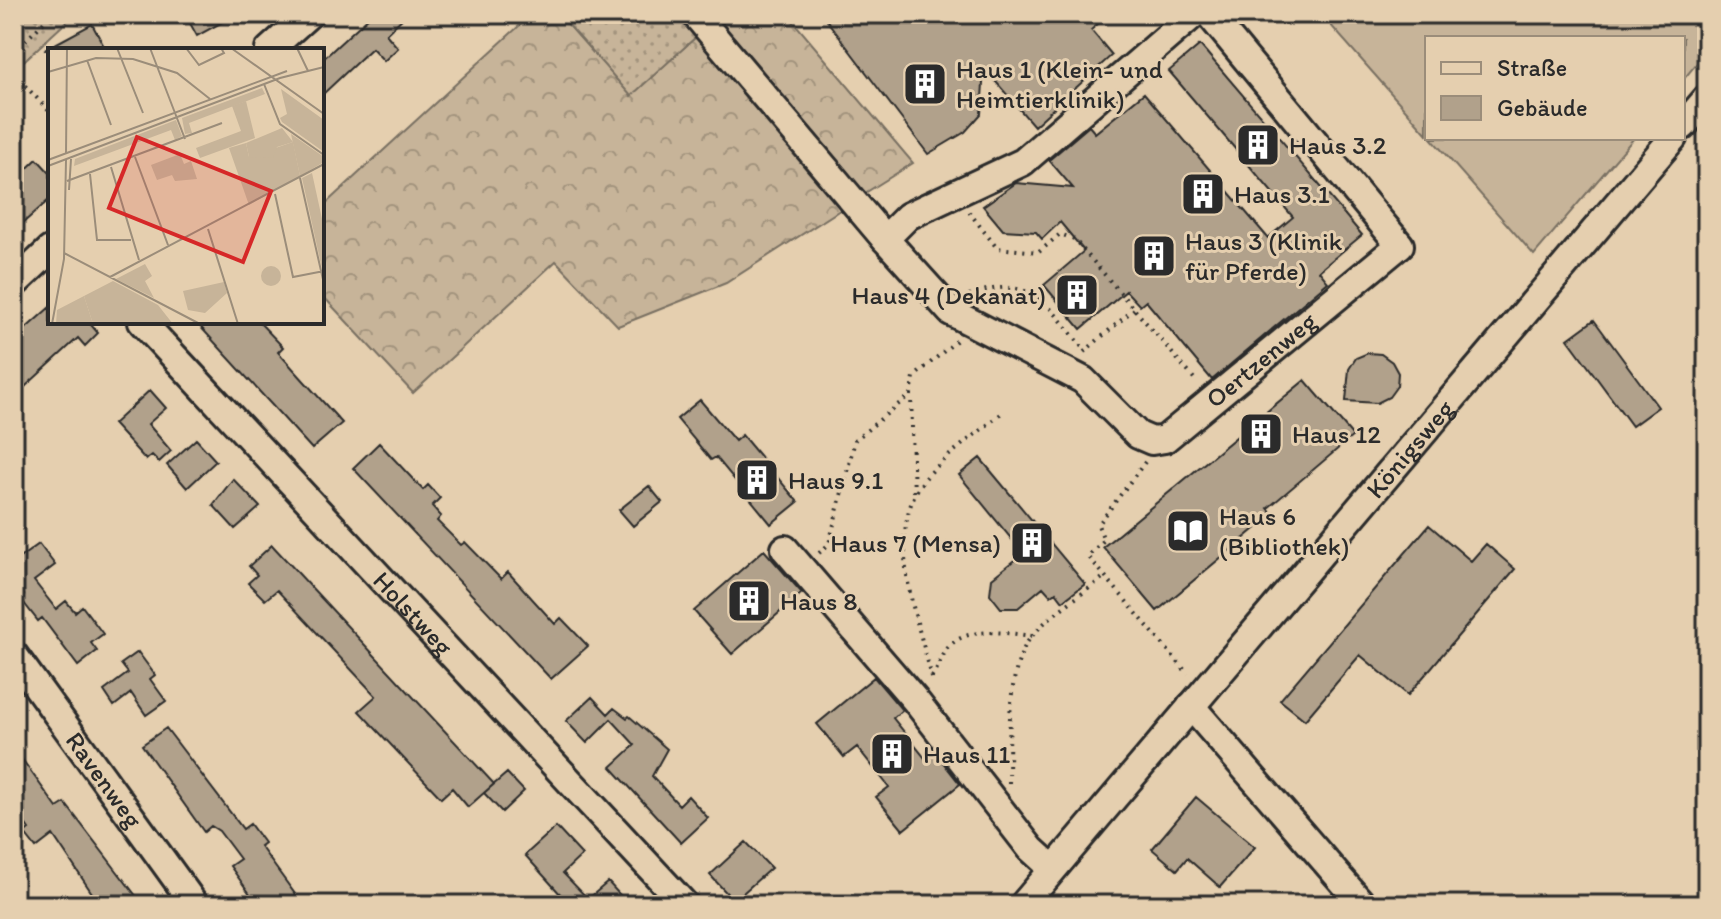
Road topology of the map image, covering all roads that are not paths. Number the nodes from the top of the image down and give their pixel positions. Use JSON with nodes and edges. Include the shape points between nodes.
{"nodes":[{"id":1,"x":309,"y":14,"type":"edge"},
{"id":2,"x":695,"y":14,"type":"edge"},
{"id":3,"x":1194,"y":14,"type":"edge"},
{"id":4,"x":1209,"y":14,"type":"edge"},
{"id":5,"x":271,"y":48,"type":"edge"},
{"id":6,"x":1707,"y":98,"type":"edge"},
{"id":7,"x":1685,"y":124,"type":"edge"},
{"id":8,"x":1671,"y":140,"type":"edge"},
{"id":9,"x":885,"y":239,"type":"junction"},
{"id":10,"x":48,"y":252,"type":"edge"},
{"id":11,"x":14,"y":284,"type":"edge"},
{"id":12,"x":144,"y":324,"type":"edge"},
{"id":13,"x":794,"y":559,"type":"road end"},
{"id":14,"x":14,"y":655,"type":"edge"},
{"id":15,"x":1197,"y":698,"type":"junction"},
{"id":16,"x":1053,"y":869,"type":"junction"},
{"id":17,"x":195,"y":905,"type":"edge"},
{"id":18,"x":685,"y":905,"type":"edge"},
{"id":19,"x":1023,"y":905,"type":"edge"},
{"id":20,"x":1363,"y":905,"type":"edge"}],
"edges":[{"from":1,"to":5,"type":"street"},
{"from":2,"to":9,"type":"street"},
{"from":3,"to":9,"type":"street","via":[[1023,162],[908,216]]},
{"from":4,"to":9,"type":"street","name":"Oertzenweg","via":[[1400,245],[1165,439],[1138,435],[1083,380],[949,309]]},
{"from":6,"to":7,"type":"street"},
{"from":8,"to":15,"type":"street","name":"Königsweg"},
{"from":10,"to":11,"type":"street"},
{"from":12,"to":18,"type":"street","name":"Holstweg"},
{"from":13,"to":16,"type":"street"},
{"from":14,"to":17,"type":"street","name":"Ravenweg"},
{"from":15,"to":16,"type":"street","name":"Königsweg"},
{"from":15,"to":20,"type":"street"},
{"from":16,"to":19,"type":"street","name":"Königsweg"}]}
